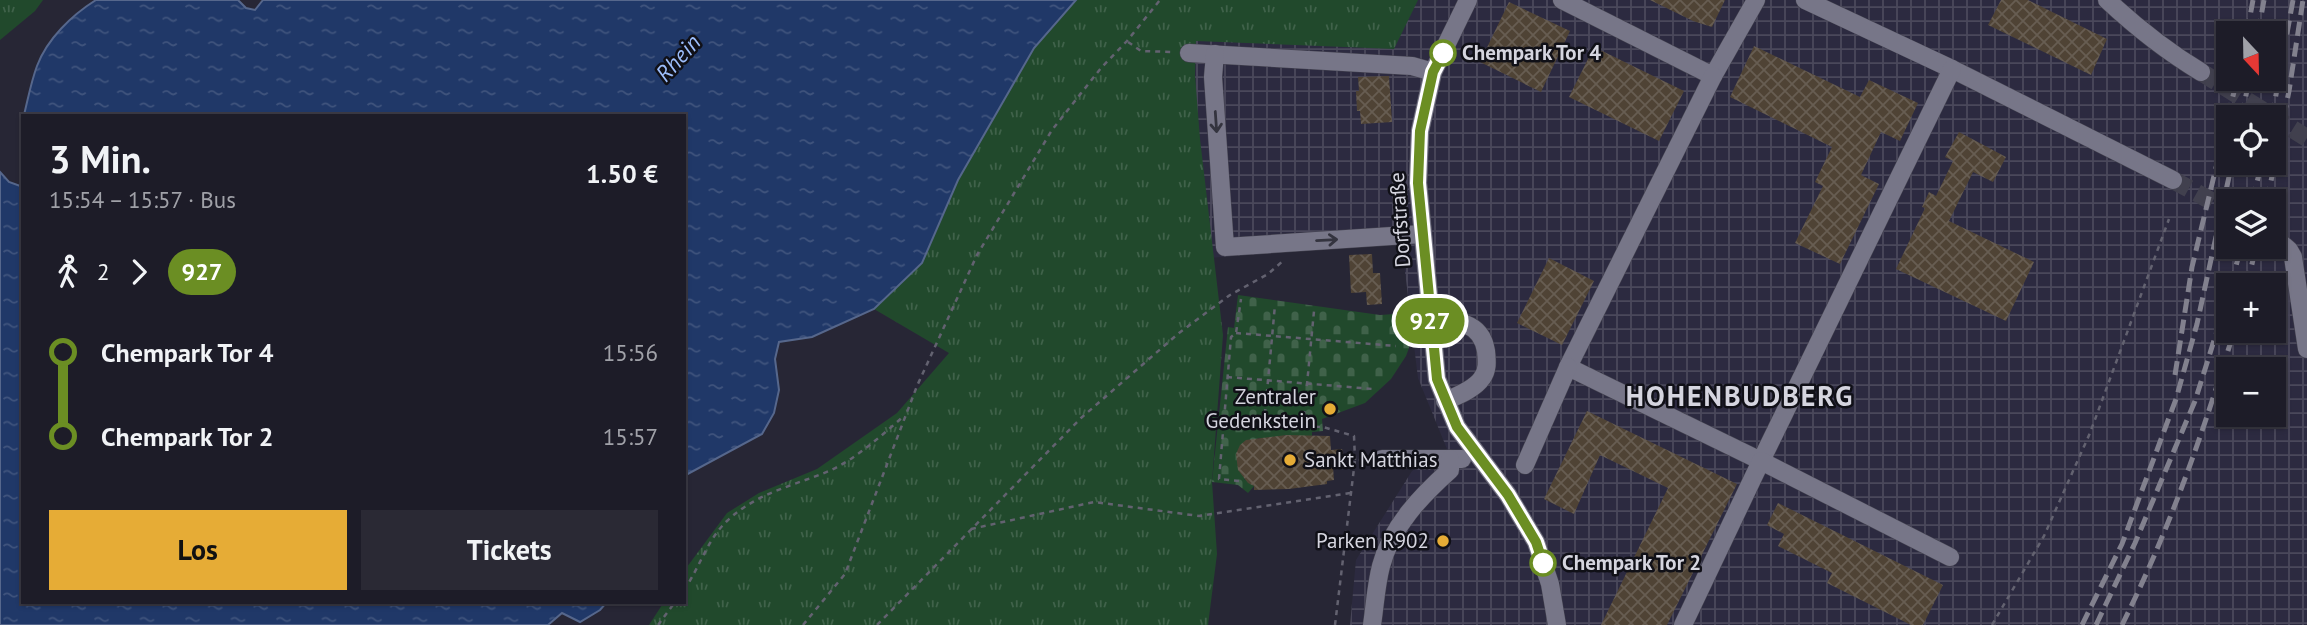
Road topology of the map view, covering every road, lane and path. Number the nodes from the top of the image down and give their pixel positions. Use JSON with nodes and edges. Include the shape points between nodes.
{"nodes":[{"id":1,"x":1160,"y":0,"type":"edge"},
{"id":2,"x":1468,"y":0,"type":"edge"},
{"id":3,"x":1562,"y":0,"type":"edge"},
{"id":4,"x":1756,"y":0,"type":"edge"},
{"id":5,"x":1805,"y":0,"type":"edge"},
{"id":6,"x":2107,"y":0,"type":"edge"},
{"id":7,"x":1128,"y":41,"type":"junction"},
{"id":8,"x":1189,"y":53,"type":"joint"},
{"id":9,"x":1215,"y":54,"type":"junction"},
{"id":10,"x":1952,"y":69,"type":"junction"},
{"id":11,"x":1433,"y":72,"type":"junction"},
{"id":12,"x":2201,"y":72,"type":"tunnel mouth"},
{"id":13,"x":1713,"y":76,"type":"junction"},
{"id":14,"x":2173,"y":180,"type":"tunnel mouth"},
{"id":15,"x":2169,"y":219,"type":"dead end"},
{"id":16,"x":1422,"y":234,"type":"junction"},
{"id":17,"x":1285,"y":243,"type":"junction"},
{"id":18,"x":2286,"y":247,"type":"edge"},
{"id":19,"x":1241,"y":299,"type":"dead end"},
{"id":20,"x":1275,"y":305,"type":"dead end"},
{"id":21,"x":1314,"y":312,"type":"dead end"},
{"id":22,"x":1431,"y":322,"type":"junction"},
{"id":23,"x":1236,"y":333,"type":"junction"},
{"id":24,"x":1272,"y":336,"type":"junction"},
{"id":25,"x":1312,"y":339,"type":"junction"},
{"id":26,"x":1396,"y":346,"type":"dead end"},
{"id":27,"x":2307,"y":349,"type":"edge"},
{"id":28,"x":1568,"y":367,"type":"junction"},
{"id":29,"x":1227,"y":377,"type":"junction"},
{"id":30,"x":1268,"y":381,"type":"junction"},
{"id":31,"x":1307,"y":384,"type":"junction"},
{"id":32,"x":1373,"y":389,"type":"dead end"},
{"id":33,"x":1445,"y":401,"type":"junction"},
{"id":34,"x":906,"y":414,"type":"junction"},
{"id":35,"x":1223,"y":423,"type":"junction"},
{"id":36,"x":1264,"y":425,"type":"junction"},
{"id":37,"x":1303,"y":426,"type":"junction"},
{"id":38,"x":1479,"y":458,"type":"junction"},
{"id":39,"x":1382,"y":459,"type":"joint"},
{"id":40,"x":1450,"y":459,"type":"junction"},
{"id":41,"x":1355,"y":460,"type":"junction"},
{"id":42,"x":1760,"y":461,"type":"junction"},
{"id":43,"x":1525,"y":465,"type":"dead end"},
{"id":44,"x":1239,"y":481,"type":"dead end"},
{"id":45,"x":1352,"y":493,"type":"junction"},
{"id":46,"x":971,"y":529,"type":"junction"},
{"id":47,"x":1950,"y":557,"type":"dead end"},
{"id":48,"x":686,"y":588,"type":"edge"},
{"id":49,"x":674,"y":604,"type":"edge"},
{"id":50,"x":658,"y":625,"type":"edge"},
{"id":51,"x":803,"y":625,"type":"edge"},
{"id":52,"x":877,"y":625,"type":"edge"},
{"id":53,"x":1335,"y":625,"type":"edge"},
{"id":54,"x":1373,"y":625,"type":"edge"},
{"id":55,"x":1558,"y":625,"type":"edge"},
{"id":56,"x":1683,"y":625,"type":"edge"},
{"id":57,"x":1992,"y":625,"type":"edge"}],
"edges":[{"from":1,"to":7,"type":"path"},
{"from":2,"to":11,"type":"street","name":"Dorfstraße"},
{"from":3,"to":13,"type":"street"},
{"from":4,"to":13,"type":"street"},
{"from":5,"to":10,"type":"street"},
{"from":6,"to":12,"type":"street","via":[[2161,48]]},
{"from":7,"to":8,"type":"path","via":[[1141,51]]},
{"from":7,"to":34,"type":"path","via":[[1052,130],[977,255]]},
{"from":8,"to":9,"type":"street"},
{"from":9,"to":11,"type":"street","via":[[1412,65]]},
{"from":9,"to":17,"type":"street","one_way":true,"via":[[1225,247]]},
{"from":10,"to":14,"type":"street"},
{"from":10,"to":42,"type":"street"},
{"from":11,"to":16,"type":"street","name":"Dorfstraße","via":[[1420,131]]},
{"from":13,"to":28,"type":"street"},
{"from":15,"to":57,"type":"path","via":[[2090,433],[2044,536]]},
{"from":17,"to":16,"type":"street","one_way":true},
{"from":16,"to":22,"type":"street","name":"Dorfstraße"},
{"from":17,"to":46,"type":"path","via":[[1284,261],[1179,333],[1081,418]]},
{"from":18,"to":27,"type":"street","via":[[2293,257]]},
{"from":19,"to":23,"type":"path"},
{"from":20,"to":24,"type":"path"},
{"from":21,"to":25,"type":"path"},
{"from":22,"to":33,"type":"street","name":"Dorfstraße","via":[[1437,379]]},
{"from":22,"to":33,"type":"street","via":[[1453,320],[1478,331],[1486,354],[1482,379]]},
{"from":23,"to":24,"type":"path"},
{"from":23,"to":29,"type":"path","via":[[1231,337]]},
{"from":24,"to":25,"type":"path"},
{"from":24,"to":30,"type":"path"},
{"from":25,"to":26,"type":"path"},
{"from":25,"to":31,"type":"path"},
{"from":28,"to":42,"type":"street"},
{"from":28,"to":43,"type":"street"},
{"from":29,"to":30,"type":"path"},
{"from":29,"to":35,"type":"path"},
{"from":30,"to":31,"type":"path"},
{"from":30,"to":36,"type":"path"},
{"from":31,"to":32,"type":"path"},
{"from":31,"to":37,"type":"path"},
{"from":33,"to":38,"type":"street","name":"Dorfstraße"},
{"from":34,"to":48,"type":"path","via":[[831,470],[757,498],[741,509],[711,539]]},
{"from":34,"to":51,"type":"path","via":[[845,574]]},
{"from":35,"to":36,"type":"path"},
{"from":35,"to":44,"type":"path","via":[[1219,479]]},
{"from":36,"to":37,"type":"path"},
{"from":37,"to":41,"type":"path","via":[[1354,436]]},
{"from":38,"to":40,"type":"street"},
{"from":38,"to":55,"type":"street","name":"Dorfstraße","via":[[1536,542]]},
{"from":39,"to":40,"type":"street"},
{"from":39,"to":41,"type":"path"},
{"from":40,"to":54,"type":"street","via":[[1450,470],[1420,497],[1382,562]]},
{"from":41,"to":45,"type":"path"},
{"from":42,"to":47,"type":"street"},
{"from":42,"to":56,"type":"street"},
{"from":45,"to":46,"type":"path","via":[[1199,516],[1094,502]]},
{"from":45,"to":53,"type":"path"},
{"from":46,"to":52,"type":"path"},
{"from":49,"to":50,"type":"path"}]}
